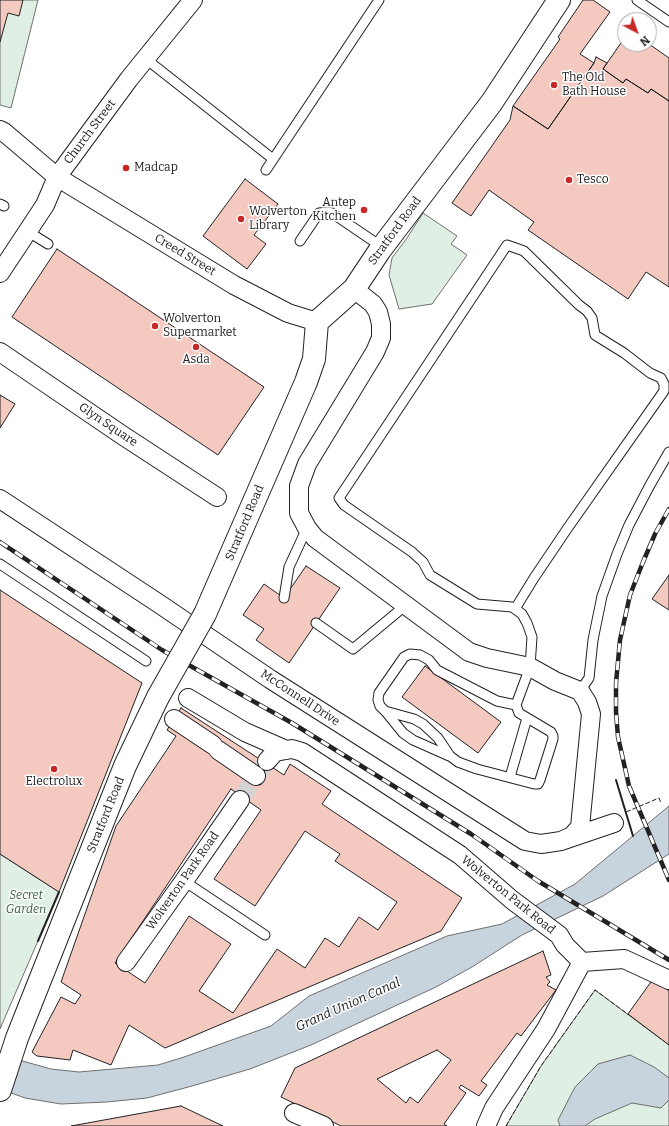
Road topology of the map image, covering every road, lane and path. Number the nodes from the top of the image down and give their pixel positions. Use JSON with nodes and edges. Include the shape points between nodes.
{"nodes":[{"id":1,"x":193,"y":0,"type":"edge"},
{"id":2,"x":379,"y":0,"type":"edge"},
{"id":3,"x":559,"y":0,"type":"edge"},
{"id":4,"x":637,"y":0,"type":"edge"},
{"id":5,"x":669,"y":22,"type":"edge"},
{"id":6,"x":146,"y":59,"type":"junction"},
{"id":7,"x":0,"y":130,"type":"edge"},
{"id":8,"x":273,"y":159,"type":"junction"},
{"id":9,"x":266,"y":170,"type":"dead end"},
{"id":10,"x":57,"y":177,"type":"junction"},
{"id":11,"x":27,"y":231,"type":"junction"},
{"id":12,"x":300,"y":241,"type":"dead end"},
{"id":13,"x":48,"y":244,"type":"dead end"},
{"id":14,"x":382,"y":247,"type":"junction"},
{"id":15,"x":0,"y":273,"type":"edge"},
{"id":16,"x":354,"y":289,"type":"junction"},
{"id":17,"x":317,"y":322,"type":"junction"},
{"id":18,"x":0,"y":352,"type":"edge"},
{"id":19,"x":669,"y":452,"type":"edge"},
{"id":20,"x":217,"y":497,"type":"dead end"},
{"id":21,"x":0,"y":499,"type":"edge"},
{"id":22,"x":307,"y":528,"type":"junction"},
{"id":23,"x":0,"y":564,"type":"edge"},
{"id":24,"x":284,"y":598,"type":"dead end"},
{"id":25,"x":406,"y":605,"type":"junction"},
{"id":26,"x":515,"y":609,"type":"junction"},
{"id":27,"x":316,"y":623,"type":"dead end"},
{"id":28,"x":146,"y":661,"type":"dead end"},
{"id":29,"x":530,"y":667,"type":"junction"},
{"id":30,"x":580,"y":691,"type":"junction"},
{"id":31,"x":188,"y":698,"type":"dead end"},
{"id":32,"x":516,"y":705,"type":"junction"},
{"id":33,"x":385,"y":711,"type":"junction"},
{"id":34,"x":527,"y":718,"type":"junction"},
{"id":35,"x":174,"y":719,"type":"dead end"},
{"id":36,"x":286,"y":750,"type":"junction"},
{"id":37,"x":450,"y":756,"type":"junction"},
{"id":38,"x":267,"y":761,"type":"tunnel mouth"},
{"id":39,"x":256,"y":776,"type":"dead end"},
{"id":40,"x":510,"y":777,"type":"junction"},
{"id":41,"x":240,"y":800,"type":"tunnel mouth"},
{"id":42,"x":614,"y":823,"type":"dead end"},
{"id":43,"x":561,"y":841,"type":"junction"},
{"id":44,"x":184,"y":881,"type":"junction"},
{"id":45,"x":265,"y":935,"type":"dead end"},
{"id":46,"x":126,"y":962,"type":"dead end"},
{"id":47,"x":582,"y":962,"type":"junction"},
{"id":48,"x":669,"y":980,"type":"edge"},
{"id":49,"x":0,"y":1090,"type":"edge"},
{"id":50,"x":294,"y":1114,"type":"dead end"},
{"id":51,"x":318,"y":1125,"type":"edge"},
{"id":52,"x":486,"y":1126,"type":"edge"}],
"edges":[{"from":1,"to":6,"type":"street","name":"Church Street"},
{"from":2,"to":8,"type":"lane"},
{"from":3,"to":14,"type":"street","name":"Stratford Road","via":[[492,102]]},
{"from":4,"to":5,"type":"lane"},
{"from":6,"to":8,"type":"lane"},
{"from":6,"to":10,"type":"street","name":"Church Street"},
{"from":7,"to":10,"type":"street","name":"Creed Street"},
{"from":8,"to":9,"type":"lane"},
{"from":10,"to":11,"type":"street","name":"Church Street","via":[[44,205]]},
{"from":10,"to":17,"type":"street","name":"Creed Street","via":[[234,285],[288,313]]},
{"from":11,"to":13,"type":"lane"},
{"from":11,"to":15,"type":"street","name":"Church Street"},
{"from":12,"to":14,"type":"lane","via":[[319,213],[327,212]]},
{"from":14,"to":16,"type":"street","name":"Stratford Road"},
{"from":16,"to":17,"type":"street","name":"Stratford Road"},
{"from":16,"to":22,"type":"street","via":[[373,304],[378,312],[381,338],[307,464],[299,486],[299,513]]},
{"from":17,"to":49,"type":"street","name":"Stratford Road","bridge":true,"via":[[314,359],[298,402],[205,614],[161,689],[125,766],[17,1038]]},
{"from":18,"to":20,"type":"street","name":"Glyn Square"},
{"from":19,"to":30,"type":"lane","via":[[629,525],[617,554],[602,596],[588,678]]},
{"from":21,"to":43,"type":"street","name":"McConnell Drive","via":[[270,679],[525,841],[541,844]]},
{"from":22,"to":24,"type":"lane","via":[[289,567]]},
{"from":22,"to":25,"type":"street","via":[[315,538]]},
{"from":23,"to":28,"type":"lane"},
{"from":25,"to":27,"type":"lane","via":[[353,649]]},
{"from":25,"to":29,"type":"street","via":[[469,652]]},
{"from":26,"to":26,"type":"lane","via":[[664,391],[664,384],[661,378],[595,335],[592,318],[587,311],[524,251],[507,245],[339,498],[344,505],[412,552],[423,562],[430,575],[477,604]]},
{"from":26,"to":29,"type":"lane","via":[[522,614],[532,637]]},
{"from":29,"to":30,"type":"street"},
{"from":29,"to":32,"type":"lane"},
{"from":30,"to":43,"type":"street","via":[[588,702],[591,714],[580,826],[572,836]]},
{"from":31,"to":36,"type":"street","name":"Wolverton Park Road","via":[[245,732]]},
{"from":32,"to":33,"type":"lane","via":[[497,701],[437,670],[429,660],[420,655],[410,654],[404,657],[380,693],[378,700]]},
{"from":32,"to":34,"type":"lane","via":[[519,714]]},
{"from":33,"to":37,"type":"lane","via":[[403,733],[413,740]]},
{"from":33,"to":37,"type":"lane","via":[[423,724],[438,738]]},
{"from":34,"to":40,"type":"lane"},
{"from":34,"to":40,"type":"lane","via":[[551,732],[553,739],[538,784]]},
{"from":35,"to":39,"type":"street"},
{"from":36,"to":38,"type":"street","via":[[275,752]]},
{"from":36,"to":47,"type":"street","name":"Wolverton Park Road","via":[[302,752],[460,855],[512,900],[559,935]]},
{"from":37,"to":40,"type":"lane","via":[[458,762]]},
{"from":41,"to":44,"type":"street","name":"Wolverton Park Road"},
{"from":42,"to":43,"type":"street","name":"McConnell Drive"},
{"from":44,"to":45,"type":"lane"},
{"from":44,"to":46,"type":"street","name":"Wolverton Park Road"},
{"from":47,"to":48,"type":"street","via":[[624,959]]},
{"from":47,"to":52,"type":"street","via":[[546,1029],[494,1108]]},
{"from":50,"to":51,"type":"street"}]}
